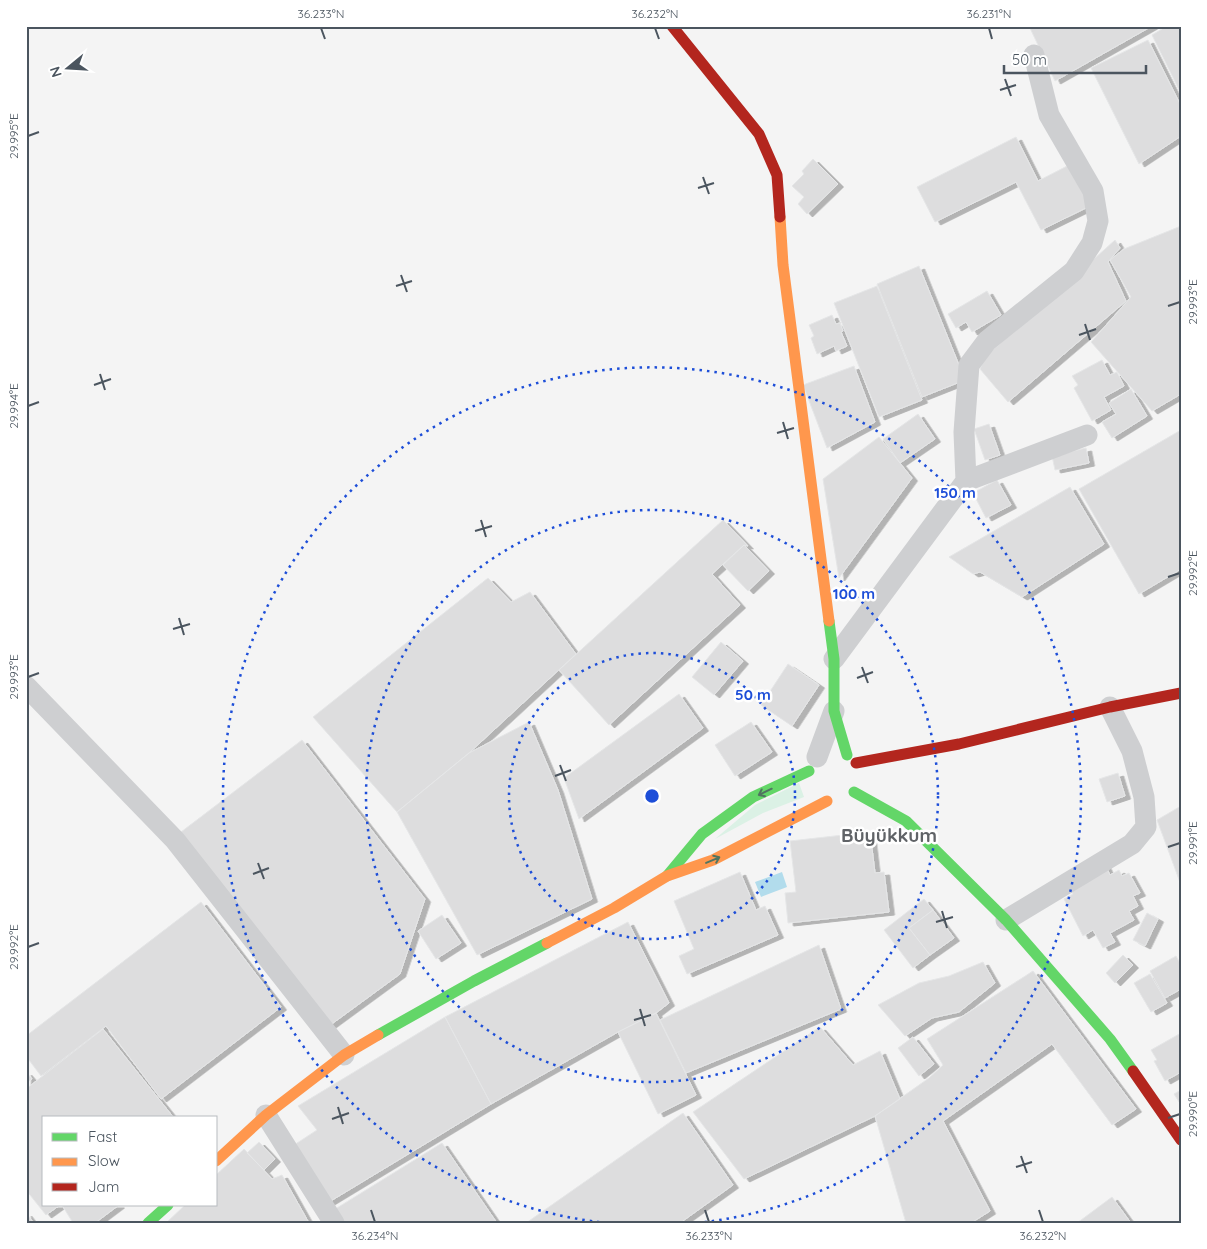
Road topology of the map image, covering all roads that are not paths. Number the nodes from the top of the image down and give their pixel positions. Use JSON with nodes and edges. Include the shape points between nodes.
{"nodes":[{"id":1,"x":672,"y":26,"type":"edge"},
{"id":2,"x":1034,"y":55,"type":"dead end"},
{"id":3,"x":1087,"y":435,"type":"dead end"},
{"id":4,"x":966,"y":481,"type":"junction"},
{"id":5,"x":834,"y":659,"type":"junction"},
{"id":6,"x":26,"y":686,"type":"edge"},
{"id":7,"x":1181,"y":692,"type":"edge"},
{"id":8,"x":1110,"y":707,"type":"junction"},
{"id":9,"x":834,"y":712,"type":"junction"},
{"id":10,"x":828,"y":757,"type":"junction"},
{"id":11,"x":835,"y":802,"type":"junction"},
{"id":12,"x":667,"y":876,"type":"junction"},
{"id":13,"x":1006,"y":920,"type":"junction"},
{"id":14,"x":344,"y":1055,"type":"junction"},
{"id":15,"x":266,"y":1115,"type":"junction"},
{"id":16,"x":1181,"y":1140,"type":"edge"},
{"id":17,"x":218,"y":1159,"type":"edge"},
{"id":18,"x":167,"y":1206,"type":"edge"},
{"id":19,"x":148,"y":1223,"type":"edge"},
{"id":20,"x":334,"y":1223,"type":"edge"}],
"edges":[{"from":1,"to":5,"type":"street","via":[[759,134],[777,174],[783,265]]},
{"from":2,"to":4,"type":"street","via":[[1049,115],[1093,191],[1098,221],[1092,243],[1074,271],[987,341],[969,365],[964,432]]},
{"from":3,"to":4,"type":"street"},
{"from":4,"to":5,"type":"street"},
{"from":5,"to":9,"type":"street"},
{"from":6,"to":14,"type":"street","via":[[175,840]]},
{"from":7,"to":8,"type":"street"},
{"from":8,"to":10,"type":"street","via":[[857,767]]},
{"from":8,"to":13,"type":"street","via":[[1132,752],[1144,797],[1146,827],[1132,844]]},
{"from":9,"to":10,"type":"street"},
{"from":9,"to":10,"type":"street"},
{"from":10,"to":11,"type":"street","via":[[812,789],[820,798]]},
{"from":10,"to":12,"type":"street","one_way":true,"via":[[753,797],[702,834]]},
{"from":12,"to":11,"type":"street","one_way":true,"via":[[713,860]]},
{"from":11,"to":13,"type":"street","via":[[849,798],[856,789],[906,822]]},
{"from":12,"to":14,"type":"street"},
{"from":13,"to":16,"type":"street","via":[[1110,1039]]},
{"from":14,"to":15,"type":"street"},
{"from":15,"to":17,"type":"street"},
{"from":15,"to":20,"type":"street"},
{"from":18,"to":19,"type":"street"}]}
